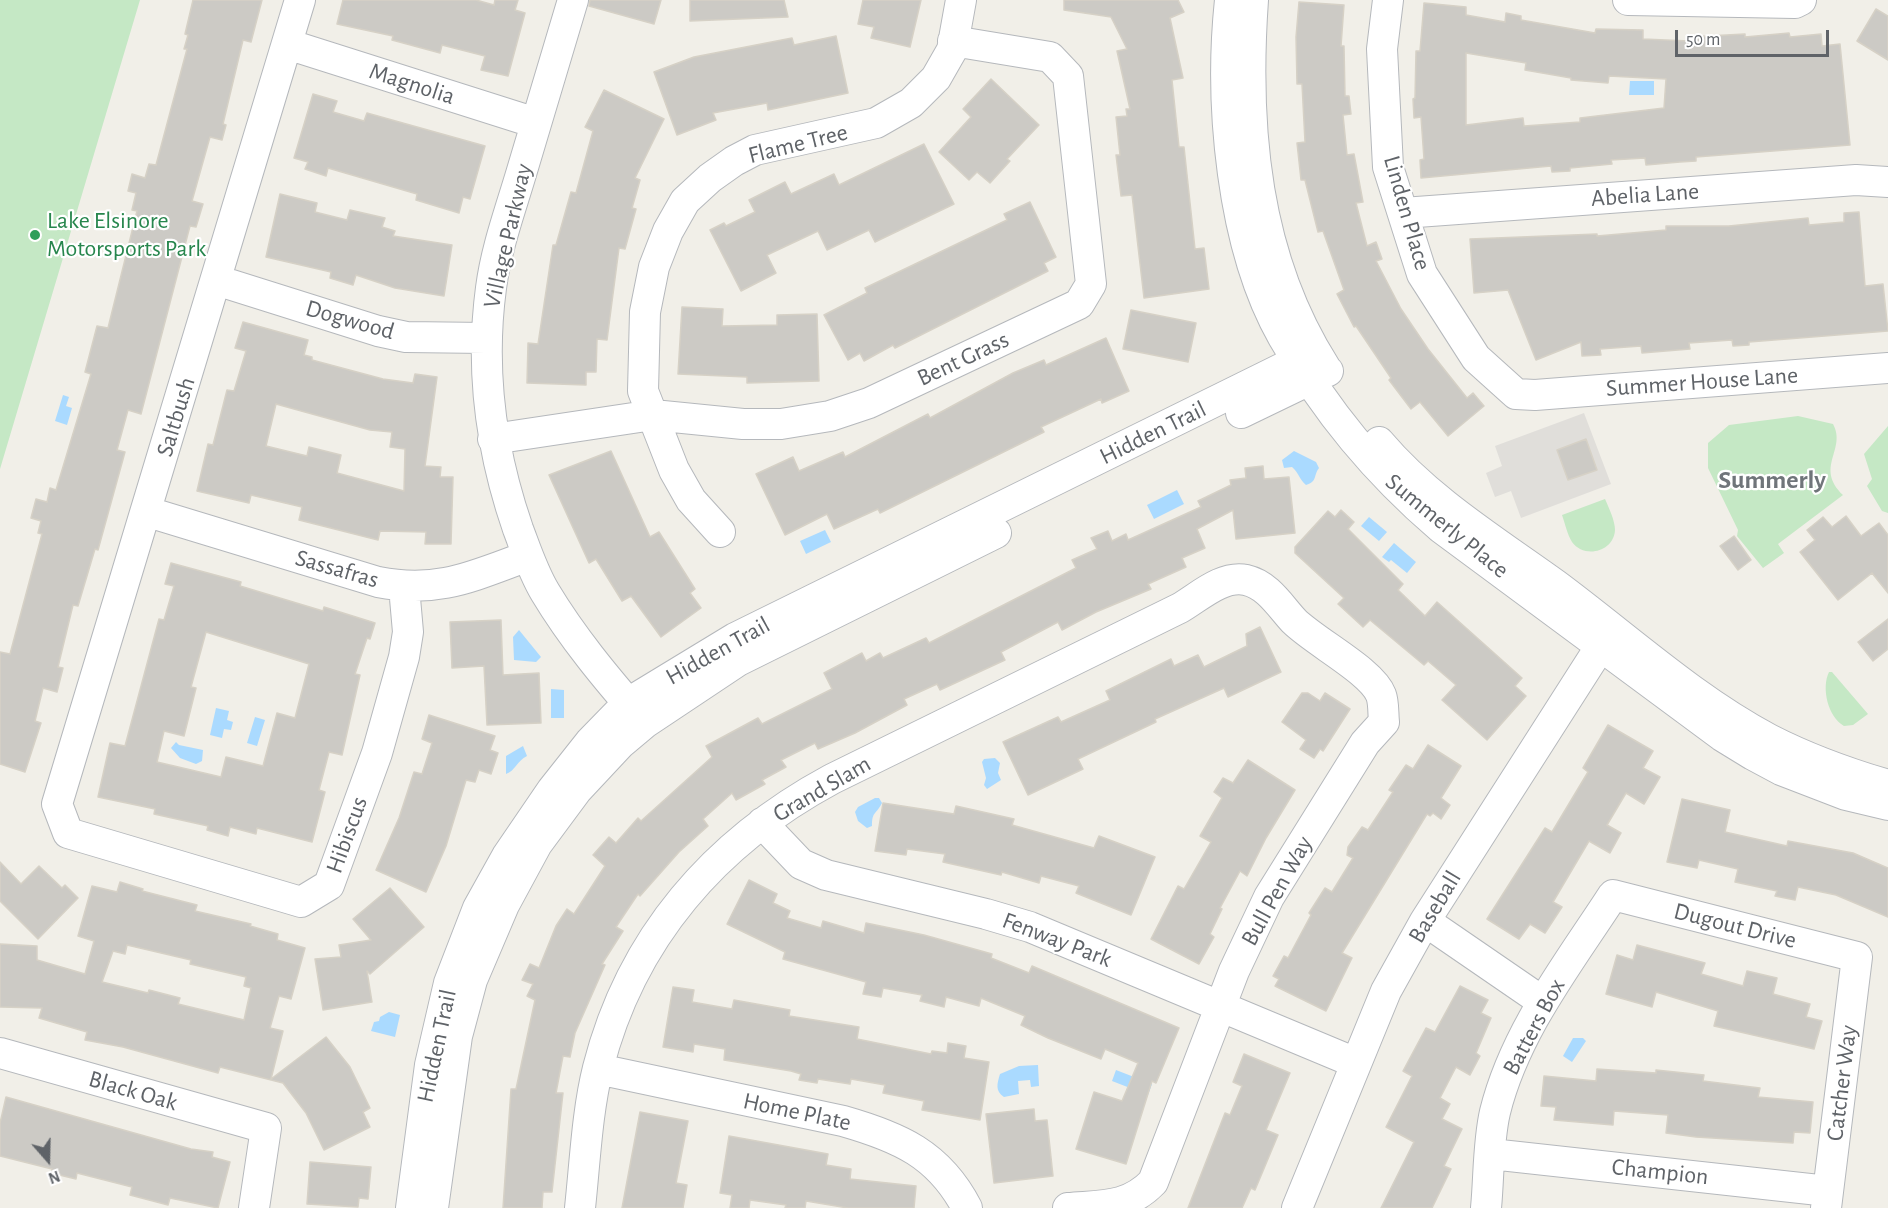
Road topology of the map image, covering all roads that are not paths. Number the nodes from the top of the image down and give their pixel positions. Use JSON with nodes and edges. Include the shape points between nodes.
{"nodes":[{"id":1,"x":300,"y":0,"type":"edge"},
{"id":2,"x":573,"y":0,"type":"edge"},
{"id":3,"x":961,"y":0,"type":"edge"},
{"id":4,"x":1230,"y":0,"type":"edge"},
{"id":5,"x":1253,"y":0,"type":"edge"},
{"id":6,"x":1388,"y":0,"type":"edge"},
{"id":7,"x":1628,"y":0,"type":"edge"},
{"id":8,"x":1801,"y":0,"type":"edge"},
{"id":9,"x":953,"y":41,"type":"junction"},
{"id":10,"x":287,"y":44,"type":"junction"},
{"id":11,"x":536,"y":123,"type":"junction"},
{"id":12,"x":1888,"y":182,"type":"edge"},
{"id":13,"x":1402,"y":213,"type":"junction"},
{"id":14,"x":216,"y":280,"type":"junction"},
{"id":15,"x":486,"y":338,"type":"junction"},
{"id":16,"x":1313,"y":365,"type":"junction"},
{"id":17,"x":1888,"y":368,"type":"edge"},
{"id":18,"x":1516,"y":394,"type":"joint"},
{"id":19,"x":653,"y":415,"type":"junction"},
{"id":20,"x":493,"y":439,"type":"junction"},
{"id":21,"x":148,"y":512,"type":"junction"},
{"id":22,"x":720,"y":532,"type":"dead end"},
{"id":23,"x":528,"y":556,"type":"junction"},
{"id":24,"x":1245,"y":580,"type":"joint"},
{"id":25,"x":404,"y":587,"type":"junction"},
{"id":26,"x":1606,"y":636,"type":"junction"},
{"id":27,"x":636,"y":713,"type":"junction"},
{"id":28,"x":1888,"y":785,"type":"edge"},
{"id":29,"x":1888,"y":805,"type":"edge"},
{"id":30,"x":762,"y":823,"type":"junction"},
{"id":31,"x":68,"y":833,"type":"joint"},
{"id":32,"x":1613,"y":895,"type":"joint"},
{"id":33,"x":1425,"y":921,"type":"junction"},
{"id":34,"x":1857,"y":957,"type":"joint"},
{"id":35,"x":1543,"y":1002,"type":"junction"},
{"id":36,"x":1220,"y":1006,"type":"junction"},
{"id":37,"x":0,"y":1053,"type":"edge"},
{"id":38,"x":1356,"y":1064,"type":"junction"},
{"id":39,"x":598,"y":1069,"type":"junction"},
{"id":40,"x":1491,"y":1154,"type":"junction"},
{"id":41,"x":1827,"y":1199,"type":"edge"},
{"id":42,"x":254,"y":1208,"type":"edge"},
{"id":43,"x":411,"y":1208,"type":"edge"},
{"id":44,"x":433,"y":1208,"type":"edge"},
{"id":45,"x":580,"y":1208,"type":"edge"},
{"id":46,"x":967,"y":1208,"type":"edge"},
{"id":47,"x":1068,"y":1208,"type":"edge"},
{"id":48,"x":1297,"y":1208,"type":"edge"},
{"id":49,"x":1486,"y":1208,"type":"edge"}],
"edges":[{"from":1,"to":10,"type":"street","name":"Saltbush"},
{"from":2,"to":11,"type":"street","name":"Village Parkway"},
{"from":3,"to":9,"type":"street","name":"Flame Tree"},
{"from":4,"to":16,"type":"street","name":"Summerly Place","via":[[1227,104],[1239,205],[1252,261],[1282,336]]},
{"from":5,"to":16,"type":"street","name":"Summerly Place","via":[[1249,99],[1256,175],[1278,265]]},
{"from":6,"to":13,"type":"street","name":"Linden Place","via":[[1383,49],[1388,167]]},
{"from":7,"to":8,"type":"street"},
{"from":9,"to":19,"type":"street","name":"Flame Tree","via":[[936,78],[912,103],[855,130],[754,150],[710,178],[685,201],[654,267],[645,312],[643,391]]},
{"from":9,"to":19,"type":"street","name":"Bent Grass","via":[[1050,57],[1068,76],[1091,284],[1079,304],[869,403],[830,416],[781,424],[743,424]]},
{"from":10,"to":11,"type":"street","name":"Magnolia"},
{"from":10,"to":14,"type":"street","name":"Saltbush"},
{"from":11,"to":15,"type":"street","name":"Village Parkway","via":[[503,233],[491,286]]},
{"from":12,"to":13,"type":"street","name":"Abelia Lane","via":[[1856,180]]},
{"from":13,"to":18,"type":"street","name":"Linden Place","via":[[1422,274],[1476,358]]},
{"from":14,"to":15,"type":"street","name":"Dogwood","via":[[387,333]]},
{"from":14,"to":21,"type":"street","name":"Saltbush"},
{"from":15,"to":20,"type":"street","name":"Village Parkway"},
{"from":16,"to":26,"type":"street","name":"Summerly Place","via":[[1327,407],[1399,492],[1441,528]]},
{"from":16,"to":27,"type":"street","name":"Hidden Trail","via":[[758,651],[683,695]]},
{"from":17,"to":18,"type":"street","name":"Summer House Lane"},
{"from":19,"to":20,"type":"street","name":"Bent Grass"},
{"from":19,"to":22,"type":"street","name":"Flame Tree","via":[[674,470],[691,500]]},
{"from":20,"to":23,"type":"street","name":"Village Parkway","via":[[505,491]]},
{"from":21,"to":25,"type":"street","name":"Sassafras"},
{"from":21,"to":31,"type":"street","name":"Saltbush","via":[[57,804]]},
{"from":23,"to":25,"type":"street","name":"Sassafras","via":[[458,581]]},
{"from":23,"to":27,"type":"street","name":"Village Parkway","via":[[568,628]]},
{"from":24,"to":30,"type":"street","name":"Grand Slam","via":[[1223,581],[1180,609],[832,779]]},
{"from":24,"to":36,"type":"street","name":"Bull Pen Way","via":[[1266,589],[1295,622],[1365,673],[1381,695],[1384,722],[1365,744],[1269,897]]},
{"from":25,"to":31,"type":"street","name":"Hibiscus","via":[[408,632],[404,657],[377,753],[329,885],[301,902]]},
{"from":26,"to":28,"type":"street","name":"Summerly Place","via":[[1767,738],[1834,769]]},
{"from":26,"to":29,"type":"street","name":"Summerly Place","via":[[1753,755],[1845,795]]},
{"from":26,"to":33,"type":"street","name":"Baseball"},
{"from":27,"to":43,"type":"street","name":"Hidden Trail","via":[[590,742],[507,856],[478,908],[449,983],[430,1065]]},
{"from":27,"to":44,"type":"street","name":"Hidden Trail","via":[[537,844],[485,946],[457,1036]]},
{"from":30,"to":36,"type":"street","name":"Fenway Park","via":[[801,864],[826,875],[1030,927]]},
{"from":30,"to":39,"type":"street","name":"Grand Slam","via":[[717,860],[656,936],[615,1015]]},
{"from":32,"to":34,"type":"street","name":"Dugout Drive"},
{"from":32,"to":35,"type":"street","name":"Batters Box"},
{"from":33,"to":35,"type":"street"},
{"from":33,"to":38,"type":"street","name":"Baseball","via":[[1386,991]]},
{"from":34,"to":41,"type":"street","name":"Catcher Way"},
{"from":35,"to":40,"type":"street","name":"Batters Box","via":[[1513,1057],[1495,1113]]},
{"from":36,"to":38,"type":"street","name":"Fenway Park"},
{"from":36,"to":47,"type":"street","name":"Bull Pen Way","via":[[1153,1182],[1140,1195],[1124,1202]]},
{"from":37,"to":42,"type":"street","name":"Black Oak","via":[[266,1128]]},
{"from":38,"to":48,"type":"street","name":"Baseball"},
{"from":39,"to":45,"type":"street","name":"Grand Slam"},
{"from":39,"to":46,"type":"street","name":"Home Plate","via":[[883,1132],[913,1147],[939,1168]]},
{"from":40,"to":41,"type":"street","name":"Champion"},
{"from":40,"to":49,"type":"street","name":"Batters Box"}]}
